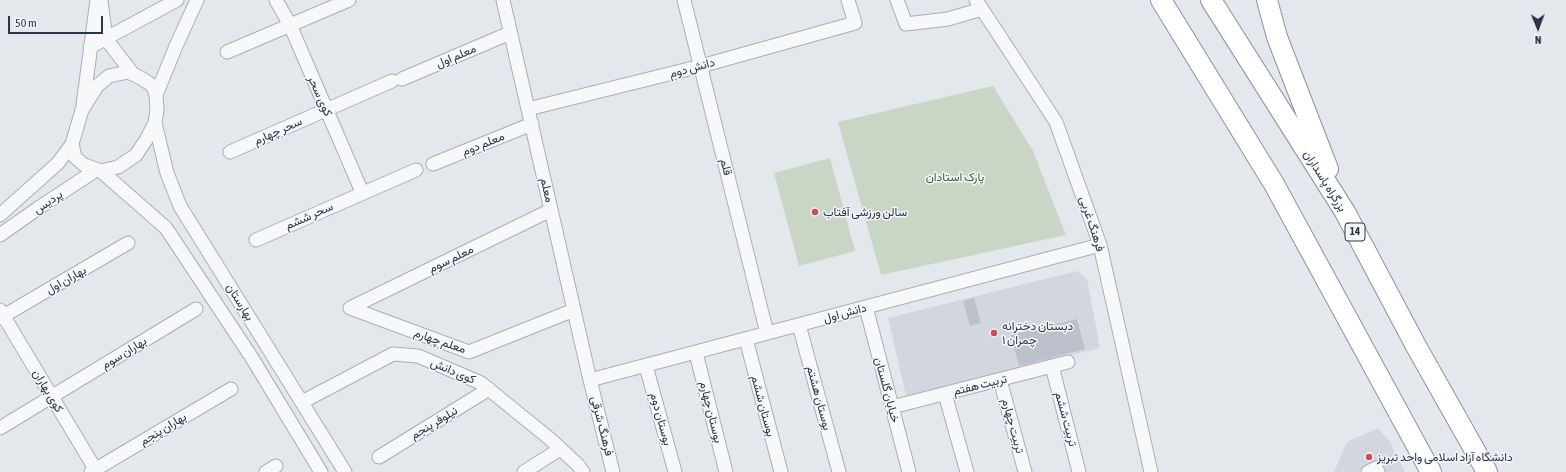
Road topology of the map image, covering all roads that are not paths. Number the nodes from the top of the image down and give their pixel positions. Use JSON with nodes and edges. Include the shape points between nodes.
{"nodes":[{"id":1,"x":97,"y":0,"type":"edge"},
{"id":2,"x":101,"y":0,"type":"edge"},
{"id":3,"x":177,"y":0,"type":"edge"},
{"id":4,"x":197,"y":0,"type":"edge"},
{"id":5,"x":276,"y":0,"type":"edge"},
{"id":6,"x":349,"y":0,"type":"edge"},
{"id":7,"x":503,"y":0,"type":"edge"},
{"id":8,"x":684,"y":0,"type":"edge"},
{"id":9,"x":848,"y":0,"type":"edge"},
{"id":10,"x":897,"y":0,"type":"edge"},
{"id":11,"x":1161,"y":0,"type":"edge"},
{"id":12,"x":1211,"y":0,"type":"edge"},
{"id":13,"x":1267,"y":0,"type":"edge"},
{"id":14,"x":979,"y":5,"type":"edge"},
{"id":15,"x":290,"y":26,"type":"junction"},
{"id":16,"x":510,"y":33,"type":"junction"},
{"id":17,"x":106,"y":39,"type":"junction"},
{"id":18,"x":90,"y":47,"type":"junction"},
{"id":19,"x":228,"y":52,"type":"dead end"},
{"id":20,"x":701,"y":66,"type":"junction"},
{"id":21,"x":133,"y":74,"type":"junction"},
{"id":22,"x":156,"y":96,"type":"junction"},
{"id":23,"x":528,"y":109,"type":"junction"},
{"id":24,"x":82,"y":110,"type":"junction"},
{"id":25,"x":326,"y":110,"type":"junction"},
{"id":26,"x":155,"y":122,"type":"junction"},
{"id":27,"x":532,"y":124,"type":"junction"},
{"id":28,"x":72,"y":144,"type":"junction"},
{"id":29,"x":230,"y":152,"type":"dead end"},
{"id":30,"x":433,"y":164,"type":"dead end"},
{"id":31,"x":99,"y":170,"type":"junction"},
{"id":32,"x":416,"y":170,"type":"dead end"},
{"id":33,"x":362,"y":192,"type":"junction"},
{"id":34,"x":551,"y":210,"type":"junction"},
{"id":35,"x":1344,"y":212,"type":"junction"},
{"id":36,"x":0,"y":215,"type":"edge"},
{"id":37,"x":0,"y":235,"type":"edge"},
{"id":38,"x":256,"y":240,"type":"dead end"},
{"id":39,"x":128,"y":244,"type":"dead end"},
{"id":40,"x":1100,"y":245,"type":"junction"},
{"id":41,"x":866,"y":307,"type":"junction"},
{"id":42,"x":350,"y":308,"type":"joint"},
{"id":43,"x":196,"y":309,"type":"dead end"},
{"id":44,"x":574,"y":310,"type":"junction"},
{"id":45,"x":1,"y":315,"type":"edge"},
{"id":46,"x":799,"y":325,"type":"junction"},
{"id":47,"x":767,"y":333,"type":"junction"},
{"id":48,"x":746,"y":339,"type":"junction"},
{"id":49,"x":696,"y":353,"type":"junction"},
{"id":50,"x":1068,"y":362,"type":"dead end"},
{"id":51,"x":646,"y":366,"type":"junction"},
{"id":52,"x":1052,"y":366,"type":"junction"},
{"id":53,"x":590,"y":380,"type":"junction"},
{"id":54,"x":1000,"y":380,"type":"junction"},
{"id":55,"x":231,"y":389,"type":"dead end"},
{"id":56,"x":489,"y":389,"type":"junction"},
{"id":57,"x":945,"y":394,"type":"junction"},
{"id":58,"x":52,"y":398,"type":"junction"},
{"id":59,"x":302,"y":402,"type":"junction"},
{"id":60,"x":892,"y":407,"type":"junction"},
{"id":61,"x":0,"y":428,"type":"edge"},
{"id":62,"x":560,"y":449,"type":"junction"},
{"id":63,"x":379,"y":457,"type":"dead end"},
{"id":64,"x":95,"y":471,"type":"edge"},
{"id":65,"x":321,"y":472,"type":"edge"},
{"id":66,"x":345,"y":472,"type":"edge"},
{"id":67,"x":524,"y":472,"type":"edge"},
{"id":68,"x":583,"y":472,"type":"edge"},
{"id":69,"x":613,"y":472,"type":"edge"},
{"id":70,"x":675,"y":472,"type":"edge"},
{"id":71,"x":726,"y":472,"type":"edge"},
{"id":72,"x":781,"y":472,"type":"edge"},
{"id":73,"x":840,"y":472,"type":"edge"},
{"id":74,"x":909,"y":472,"type":"edge"},
{"id":75,"x":966,"y":472,"type":"edge"},
{"id":76,"x":1025,"y":472,"type":"edge"},
{"id":77,"x":1079,"y":472,"type":"edge"},
{"id":78,"x":1151,"y":472,"type":"edge"},
{"id":79,"x":1368,"y":472,"type":"edge"},
{"id":80,"x":1378,"y":472,"type":"edge"},
{"id":81,"x":1431,"y":472,"type":"edge"},
{"id":82,"x":1487,"y":472,"type":"edge"}],
"edges":[{"from":1,"to":18,"type":"street"},
{"from":2,"to":17,"type":"street"},
{"from":3,"to":17,"type":"street"},
{"from":4,"to":22,"type":"street"},
{"from":5,"to":15,"type":"street","name":"کوی سحر"},
{"from":6,"to":15,"type":"street"},
{"from":7,"to":16,"type":"street","name":"معلم"},
{"from":8,"to":20,"type":"street","name":"قلم"},
{"from":9,"to":20,"type":"street","name":"دانش دوم","via":[[855,23]]},
{"from":10,"to":14,"type":"street","via":[[906,24],[948,19]]},
{"from":11,"to":81,"type":"highway","via":[[1274,184]]},
{"from":12,"to":35,"type":"highway","name":"بزرگراه پاسداران","number":"14"},
{"from":13,"to":35,"type":"highway","via":[[1277,37]]},
{"from":14,"to":40,"type":"street","name":"فرهنگ غربی","via":[[1056,122]]},
{"from":15,"to":19,"type":"street"},
{"from":15,"to":25,"type":"street","name":"کوی سحر"},
{"from":16,"to":23,"type":"street","name":"معلم"},
{"from":16,"to":25,"type":"street","name":"معلم اول"},
{"from":17,"to":18,"type":"street"},
{"from":17,"to":21,"type":"street"},
{"from":18,"to":24,"type":"street"},
{"from":20,"to":23,"type":"street","name":"دانش دوم"},
{"from":20,"to":47,"type":"street","name":"قلم"},
{"from":21,"to":22,"type":"street","via":[[153,86]]},
{"from":21,"to":24,"type":"street","via":[[128,72],[109,76],[98,86]]},
{"from":22,"to":26,"type":"street"},
{"from":23,"to":27,"type":"street","name":"معلم"},
{"from":24,"to":28,"type":"street"},
{"from":25,"to":29,"type":"street","name":"سحر چهارم"},
{"from":25,"to":33,"type":"street","name":"کوی سحر"},
{"from":26,"to":31,"type":"street","via":[[136,155],[118,167]]},
{"from":26,"to":59,"type":"street","name":"بهارستان","via":[[167,173],[180,206]]},
{"from":27,"to":30,"type":"street","name":"معلم دوم"},
{"from":27,"to":34,"type":"street","name":"معلم"},
{"from":28,"to":31,"type":"street","via":[[76,157],[84,165]]},
{"from":28,"to":36,"type":"street","name":"پردیس","via":[[58,163]]},
{"from":31,"to":37,"type":"street","name":"پردیس"},
{"from":31,"to":65,"type":"street","name":"بهارستان","via":[[166,228],[252,358]]},
{"from":32,"to":33,"type":"street","name":"سحر ششم"},
{"from":33,"to":38,"type":"street","name":"سحر ششم"},
{"from":34,"to":42,"type":"street","name":"معلم سوم"},
{"from":34,"to":44,"type":"street","name":"معلم"},
{"from":35,"to":82,"type":"highway","name":"بزرگراه پاسداران","number":"14"},
{"from":39,"to":45,"type":"street","name":"بهاران اول"},
{"from":40,"to":41,"type":"street","name":"دانش اول"},
{"from":40,"to":78,"type":"street","name":"فرهنگ غربی"},
{"from":41,"to":46,"type":"street","name":"دانش اول"},
{"from":41,"to":60,"type":"street","name":"خیابان گلستان"},
{"from":42,"to":44,"type":"street","name":"معلم چهارم","via":[[469,352]]},
{"from":43,"to":58,"type":"street","name":"بهاران سوم"},
{"from":44,"to":53,"type":"street","name":"معلم"},
{"from":45,"to":58,"type":"street","name":"کوی بهاران"},
{"from":46,"to":47,"type":"street","name":"دانش اول"},
{"from":46,"to":73,"type":"street","name":"بوستان هشتم"},
{"from":47,"to":48,"type":"street","name":"دانش اول"},
{"from":48,"to":49,"type":"street","name":"دانش اول"},
{"from":48,"to":72,"type":"street","name":"بوستان ششم"},
{"from":49,"to":51,"type":"street","name":"دانش اول"},
{"from":49,"to":71,"type":"street","name":"بوستان چهارم"},
{"from":50,"to":52,"type":"street","name":"تربیت هفتم"},
{"from":51,"to":53,"type":"street","name":"دانش اول"},
{"from":51,"to":70,"type":"street","name":"بوستان دوم"},
{"from":52,"to":54,"type":"street","name":"تربیت هفتم"},
{"from":52,"to":77,"type":"street","name":"تربیت ششم"},
{"from":53,"to":69,"type":"street","name":"فرهنگ شرقی"},
{"from":54,"to":57,"type":"street","name":"تربیت هفتم"},
{"from":54,"to":76,"type":"street","name":"تربیت چهارم"},
{"from":55,"to":64,"type":"street","name":"بهاران پنجم"},
{"from":56,"to":59,"type":"street","name":"کوی دانش","via":[[481,383],[418,356],[393,354]]},
{"from":56,"to":62,"type":"street","name":"کوی دانش"},
{"from":56,"to":63,"type":"street","name":"نیلوفر پنجم"},
{"from":57,"to":60,"type":"street","name":"تربیت هفتم"},
{"from":57,"to":75,"type":"street"},
{"from":58,"to":61,"type":"street","name":"بهاران سوم"},
{"from":58,"to":64,"type":"street","name":"کوی بهاران"},
{"from":59,"to":66,"type":"street","name":"بهارستان"},
{"from":60,"to":74,"type":"street","name":"خیابان گلستان"},
{"from":62,"to":67,"type":"street"},
{"from":62,"to":68,"type":"street","name":"کوی دانش"},
{"from":79,"to":80,"type":"street","via":[[1376,468]]}]}
